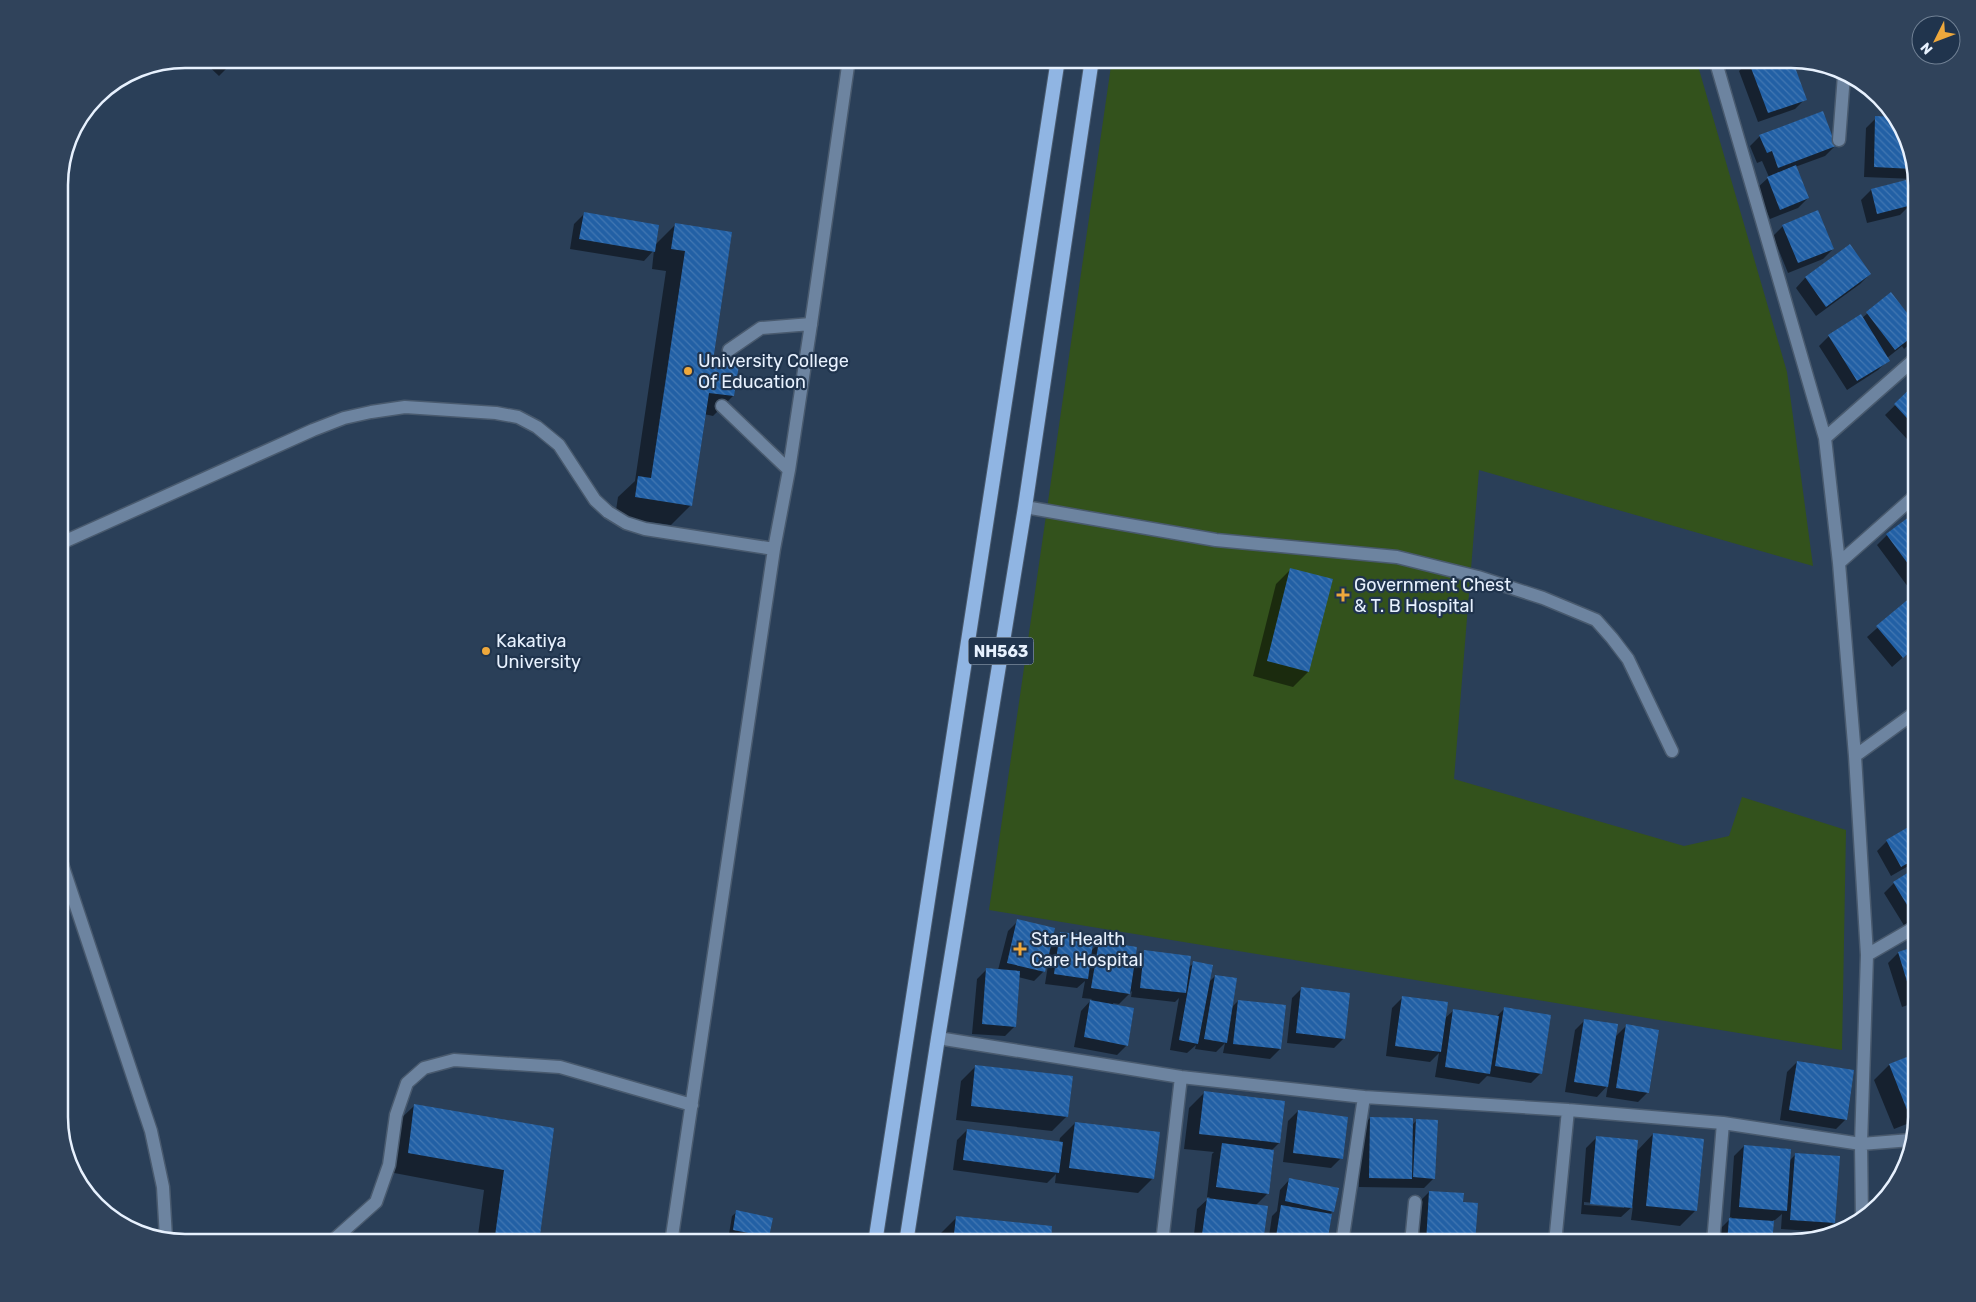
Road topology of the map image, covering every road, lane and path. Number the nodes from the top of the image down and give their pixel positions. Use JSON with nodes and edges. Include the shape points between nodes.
{"nodes":[{"id":1,"x":848,"y":68,"type":"edge"},
{"id":2,"x":1057,"y":68,"type":"edge"},
{"id":3,"x":1091,"y":68,"type":"edge"},
{"id":4,"x":1718,"y":68,"type":"edge"},
{"id":5,"x":1844,"y":80,"type":"edge"},
{"id":6,"x":1839,"y":140,"type":"dead end"},
{"id":7,"x":811,"y":324,"type":"junction"},
{"id":8,"x":729,"y":350,"type":"dead end"},
{"id":9,"x":1909,"y":365,"type":"edge"},
{"id":10,"x":722,"y":406,"type":"dead end"},
{"id":11,"x":1825,"y":438,"type":"junction"},
{"id":12,"x":789,"y":470,"type":"junction"},
{"id":13,"x":1909,"y":501,"type":"edge"},
{"id":14,"x":1025,"y":507,"type":"junction"},
{"id":15,"x":68,"y":540,"type":"edge"},
{"id":16,"x":774,"y":549,"type":"junction"},
{"id":17,"x":1839,"y":563,"type":"junction"},
{"id":18,"x":1909,"y":717,"type":"edge"},
{"id":19,"x":1672,"y":751,"type":"dead end"},
{"id":20,"x":1855,"y":756,"type":"junction"},
{"id":21,"x":68,"y":882,"type":"edge"},
{"id":22,"x":1909,"y":930,"type":"edge"},
{"id":23,"x":1867,"y":954,"type":"junction"},
{"id":24,"x":938,"y":1038,"type":"junction"},
{"id":25,"x":1181,"y":1077,"type":"junction"},
{"id":26,"x":1364,"y":1097,"type":"junction"},
{"id":27,"x":692,"y":1104,"type":"junction"},
{"id":28,"x":1568,"y":1110,"type":"junction"},
{"id":29,"x":1723,"y":1123,"type":"junction"},
{"id":30,"x":1907,"y":1140,"type":"edge"},
{"id":31,"x":1861,"y":1144,"type":"junction"},
{"id":32,"x":1415,"y":1202,"type":"dead end"},
{"id":33,"x":1862,"y":1211,"type":"edge"},
{"id":34,"x":166,"y":1233,"type":"edge"},
{"id":35,"x":340,"y":1234,"type":"edge"},
{"id":36,"x":672,"y":1234,"type":"edge"},
{"id":37,"x":876,"y":1234,"type":"edge"},
{"id":38,"x":907,"y":1234,"type":"edge"},
{"id":39,"x":1163,"y":1234,"type":"edge"},
{"id":40,"x":1343,"y":1234,"type":"edge"},
{"id":41,"x":1412,"y":1234,"type":"edge"},
{"id":42,"x":1556,"y":1234,"type":"edge"},
{"id":43,"x":1714,"y":1234,"type":"edge"}],
"edges":[{"from":1,"to":7,"type":"street"},
{"from":2,"to":37,"type":"highway","number":"NH563"},
{"from":3,"to":14,"type":"highway","number":"NH563"},
{"from":4,"to":11,"type":"street"},
{"from":5,"to":6,"type":"street"},
{"from":7,"to":8,"type":"street","via":[[761,328]]},
{"from":7,"to":12,"type":"street"},
{"from":9,"to":11,"type":"street"},
{"from":10,"to":12,"type":"street"},
{"from":11,"to":17,"type":"street"},
{"from":12,"to":16,"type":"street"},
{"from":13,"to":17,"type":"street"},
{"from":14,"to":19,"type":"street","via":[[1216,540],[1397,557],[1478,577],[1543,598],[1596,620],[1612,638],[1628,659]]},
{"from":14,"to":24,"type":"highway","number":"NH563"},
{"from":15,"to":16,"type":"street","via":[[313,430],[344,418],[405,408],[518,417],[559,445],[595,500],[626,523],[645,529]]},
{"from":16,"to":27,"type":"street"},
{"from":17,"to":20,"type":"street"},
{"from":18,"to":20,"type":"street"},
{"from":20,"to":23,"type":"street"},
{"from":21,"to":34,"type":"street","via":[[151,1131],[163,1187]]},
{"from":22,"to":23,"type":"street"},
{"from":23,"to":31,"type":"street"},
{"from":24,"to":25,"type":"street"},
{"from":24,"to":38,"type":"highway","number":"NH563"},
{"from":25,"to":26,"type":"street"},
{"from":25,"to":39,"type":"street"},
{"from":26,"to":28,"type":"street"},
{"from":26,"to":40,"type":"street"},
{"from":27,"to":35,"type":"street","via":[[560,1067],[454,1060],[424,1068],[407,1083],[396,1115],[388,1165],[376,1202]]},
{"from":27,"to":36,"type":"street"},
{"from":28,"to":29,"type":"street"},
{"from":28,"to":42,"type":"street"},
{"from":29,"to":31,"type":"street"},
{"from":29,"to":43,"type":"street"},
{"from":30,"to":31,"type":"street"},
{"from":31,"to":33,"type":"street"},
{"from":32,"to":41,"type":"street"}]}
